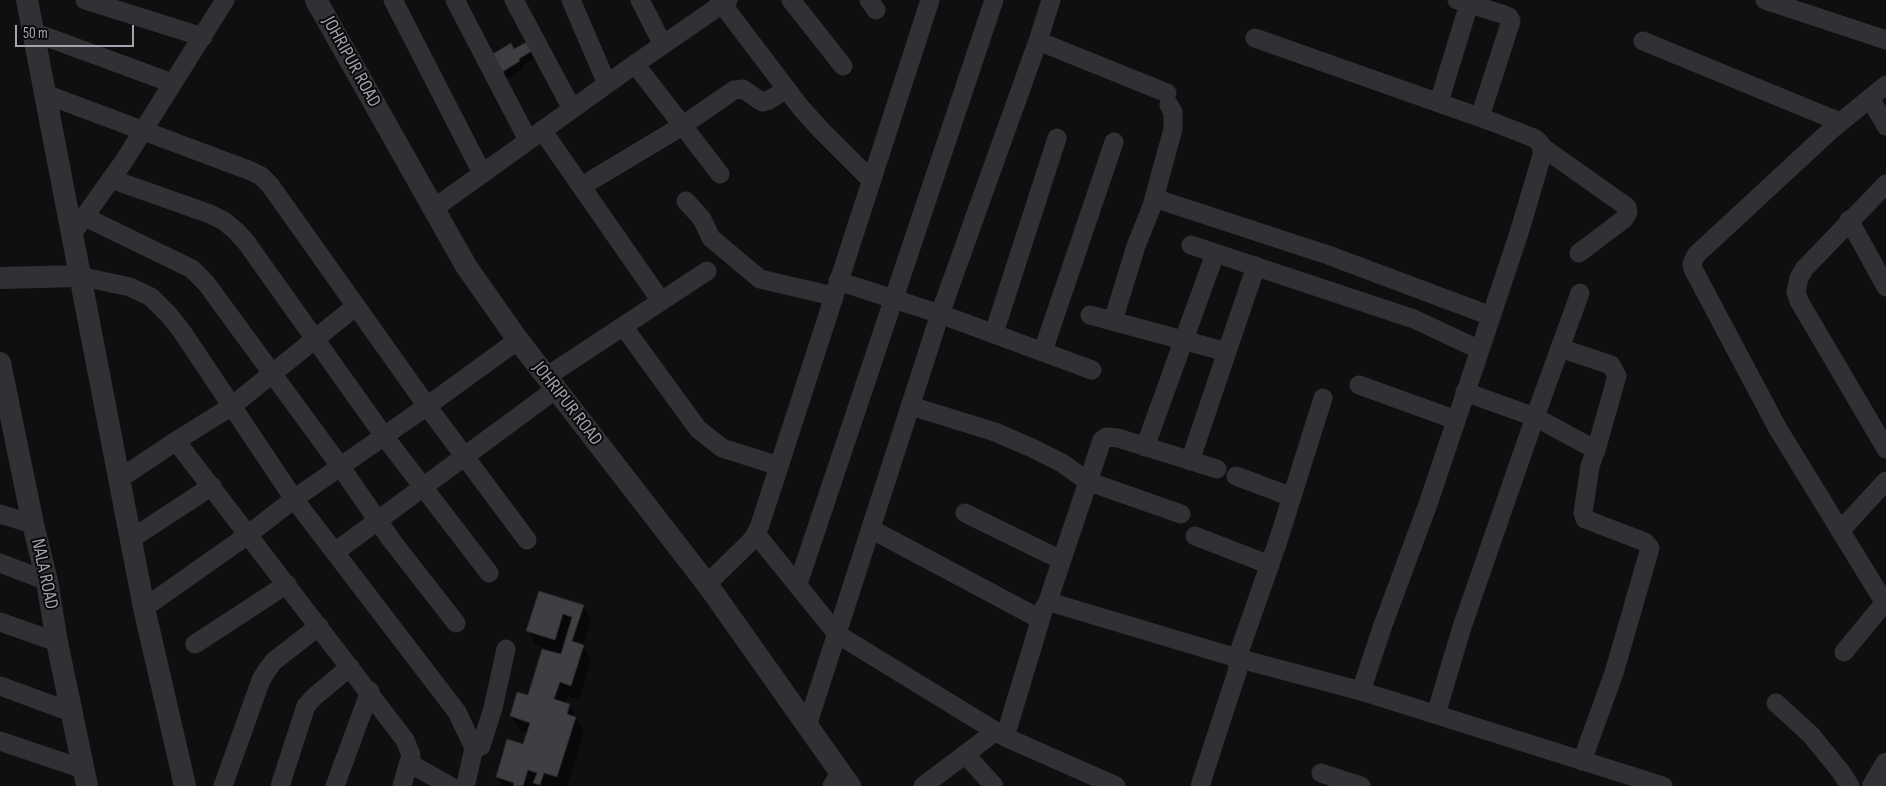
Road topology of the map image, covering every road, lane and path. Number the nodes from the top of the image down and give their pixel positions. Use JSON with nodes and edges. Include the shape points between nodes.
{"nodes":[{"id":1,"x":27,"y":0,"type":"edge"},
{"id":2,"x":85,"y":0,"type":"edge"},
{"id":3,"x":226,"y":0,"type":"edge"},
{"id":4,"x":316,"y":0,"type":"edge"},
{"id":5,"x":393,"y":0,"type":"edge"},
{"id":6,"x":455,"y":0,"type":"edge"},
{"id":7,"x":514,"y":0,"type":"edge"},
{"id":8,"x":571,"y":0,"type":"edge"},
{"id":9,"x":640,"y":0,"type":"edge"},
{"id":10,"x":791,"y":0,"type":"edge"},
{"id":11,"x":930,"y":0,"type":"edge"},
{"id":12,"x":994,"y":0,"type":"edge"},
{"id":13,"x":1051,"y":0,"type":"edge"},
{"id":14,"x":1765,"y":0,"type":"edge"},
{"id":15,"x":723,"y":1,"type":"edge"},
{"id":16,"x":1463,"y":2,"type":"edge"},
{"id":17,"x":33,"y":32,"type":"junction"},
{"id":18,"x":202,"y":37,"type":"junction"},
{"id":19,"x":1255,"y":38,"type":"dead end"},
{"id":20,"x":1886,"y":40,"type":"edge"},
{"id":21,"x":1038,"y":41,"type":"junction"},
{"id":22,"x":1642,"y":41,"type":"dead end"},
{"id":23,"x":663,"y":44,"type":"junction"},
{"id":24,"x":635,"y":64,"type":"junction"},
{"id":25,"x":843,"y":66,"type":"dead end"},
{"id":26,"x":172,"y":83,"type":"junction"},
{"id":27,"x":606,"y":84,"type":"junction"},
{"id":28,"x":1886,"y":85,"type":"edge"},
{"id":29,"x":787,"y":89,"type":"junction"},
{"id":30,"x":45,"y":94,"type":"junction"},
{"id":31,"x":1870,"y":98,"type":"junction"},
{"id":32,"x":1439,"y":102,"type":"junction"},
{"id":33,"x":572,"y":109,"type":"junction"},
{"id":34,"x":1480,"y":117,"type":"junction"},
{"id":35,"x":1840,"y":122,"type":"junction"},
{"id":36,"x":682,"y":126,"type":"junction"},
{"id":37,"x":1886,"y":126,"type":"edge"},
{"id":38,"x":143,"y":130,"type":"junction"},
{"id":39,"x":535,"y":135,"type":"junction"},
{"id":40,"x":1057,"y":138,"type":"dead end"},
{"id":41,"x":1114,"y":142,"type":"dead end"},
{"id":42,"x":1542,"y":147,"type":"junction"},
{"id":43,"x":482,"y":173,"type":"junction"},
{"id":44,"x":720,"y":174,"type":"dead end"},
{"id":45,"x":111,"y":179,"type":"junction"},
{"id":46,"x":592,"y":180,"type":"dead end"},
{"id":47,"x":871,"y":180,"type":"junction"},
{"id":48,"x":1886,"y":184,"type":"edge"},
{"id":49,"x":1154,"y":198,"type":"junction"},
{"id":50,"x":686,"y":201,"type":"dead end"},
{"id":51,"x":433,"y":209,"type":"junction"},
{"id":52,"x":83,"y":216,"type":"junction"},
{"id":53,"x":1849,"y":220,"type":"junction"},
{"id":54,"x":71,"y":235,"type":"junction"},
{"id":55,"x":1191,"y":246,"type":"dead end"},
{"id":56,"x":1579,"y":253,"type":"dead end"},
{"id":57,"x":1215,"y":254,"type":"junction"},
{"id":58,"x":1256,"y":266,"type":"junction"},
{"id":59,"x":706,"y":271,"type":"dead end"},
{"id":60,"x":79,"y":276,"type":"junction"},
{"id":61,"x":0,"y":278,"type":"edge"},
{"id":62,"x":1886,"y":286,"type":"edge"},
{"id":63,"x":836,"y":288,"type":"junction"},
{"id":64,"x":1580,"y":293,"type":"dead end"},
{"id":65,"x":893,"y":298,"type":"junction"},
{"id":66,"x":661,"y":301,"type":"junction"},
{"id":67,"x":356,"y":306,"type":"junction"},
{"id":68,"x":940,"y":314,"type":"junction"},
{"id":69,"x":1090,"y":315,"type":"dead end"},
{"id":70,"x":1491,"y":316,"type":"junction"},
{"id":71,"x":1113,"y":321,"type":"junction"},
{"id":72,"x":623,"y":326,"type":"junction"},
{"id":73,"x":994,"y":333,"type":"junction"},
{"id":74,"x":315,"y":338,"type":"junction"},
{"id":75,"x":518,"y":340,"type":"junction"},
{"id":76,"x":1185,"y":341,"type":"junction"},
{"id":77,"x":1560,"y":348,"type":"junction"},
{"id":78,"x":1043,"y":350,"type":"junction"},
{"id":79,"x":1480,"y":350,"type":"junction"},
{"id":80,"x":1227,"y":352,"type":"junction"},
{"id":81,"x":0,"y":363,"type":"edge"},
{"id":82,"x":1092,"y":370,"type":"dead end"},
{"id":83,"x":273,"y":374,"type":"junction"},
{"id":84,"x":551,"y":383,"type":"junction"},
{"id":85,"x":1359,"y":385,"type":"dead end"},
{"id":86,"x":1466,"y":392,"type":"junction"},
{"id":87,"x":1324,"y":398,"type":"dead end"},
{"id":88,"x":232,"y":406,"type":"junction"},
{"id":89,"x":427,"y":406,"type":"junction"},
{"id":90,"x":911,"y":406,"type":"junction"},
{"id":91,"x":1535,"y":417,"type":"junction"},
{"id":92,"x":1456,"y":420,"type":"junction"},
{"id":93,"x":384,"y":436,"type":"junction"},
{"id":94,"x":176,"y":441,"type":"junction"},
{"id":95,"x":1146,"y":447,"type":"junction"},
{"id":96,"x":1596,"y":450,"type":"junction"},
{"id":97,"x":1886,"y":450,"type":"edge"},
{"id":98,"x":464,"y":456,"type":"junction"},
{"id":99,"x":1190,"y":461,"type":"junction"},
{"id":100,"x":340,"y":466,"type":"junction"},
{"id":101,"x":779,"y":466,"type":"junction"},
{"id":102,"x":1217,"y":469,"type":"dead end"},
{"id":103,"x":1236,"y":476,"type":"dead end"},
{"id":104,"x":119,"y":479,"type":"junction"},
{"id":105,"x":1087,"y":481,"type":"junction"},
{"id":106,"x":1886,"y":481,"type":"edge"},
{"id":107,"x":212,"y":486,"type":"junction"},
{"id":108,"x":424,"y":488,"type":"junction"},
{"id":109,"x":1292,"y":497,"type":"junction"},
{"id":110,"x":294,"y":499,"type":"junction"},
{"id":111,"x":965,"y":513,"type":"dead end"},
{"id":112,"x":0,"y":514,"type":"edge"},
{"id":113,"x":1181,"y":514,"type":"dead end"},
{"id":114,"x":378,"y":520,"type":"junction"},
{"id":115,"x":33,"y":524,"type":"junction"},
{"id":116,"x":871,"y":529,"type":"junction"},
{"id":117,"x":1840,"y":531,"type":"junction"},
{"id":118,"x":249,"y":534,"type":"junction"},
{"id":119,"x":756,"y":534,"type":"junction"},
{"id":120,"x":1195,"y":536,"type":"dead end"},
{"id":121,"x":131,"y":539,"type":"junction"},
{"id":122,"x":527,"y":540,"type":"dead end"},
{"id":123,"x":335,"y":552,"type":"junction"},
{"id":124,"x":1061,"y":560,"type":"junction"},
{"id":125,"x":0,"y":563,"type":"edge"},
{"id":126,"x":1270,"y":565,"type":"junction"},
{"id":127,"x":489,"y":573,"type":"dead end"},
{"id":128,"x":47,"y":581,"type":"junction"},
{"id":129,"x":287,"y":584,"type":"junction"},
{"id":130,"x":707,"y":584,"type":"junction"},
{"id":131,"x":798,"y":584,"type":"junction"},
{"id":132,"x":1885,"y":603,"type":"edge"},
{"id":133,"x":144,"y":608,"type":"junction"},
{"id":134,"x":1044,"y":611,"type":"junction"},
{"id":135,"x":0,"y":622,"type":"edge"},
{"id":136,"x":456,"y":623,"type":"dead end"},
{"id":137,"x":319,"y":626,"type":"junction"},
{"id":138,"x":837,"y":634,"type":"junction"},
{"id":139,"x":56,"y":642,"type":"junction"},
{"id":140,"x":195,"y":644,"type":"dead end"},
{"id":141,"x":506,"y":649,"type":"dead end"},
{"id":142,"x":1844,"y":652,"type":"dead end"},
{"id":143,"x":1237,"y":658,"type":"junction"},
{"id":144,"x":350,"y":667,"type":"junction"},
{"id":145,"x":0,"y":686,"type":"edge"},
{"id":146,"x":370,"y":691,"type":"junction"},
{"id":147,"x":1361,"y":691,"type":"junction"},
{"id":148,"x":1776,"y":703,"type":"dead end"},
{"id":149,"x":71,"y":712,"type":"junction"},
{"id":150,"x":1436,"y":714,"type":"junction"},
{"id":151,"x":807,"y":726,"type":"junction"},
{"id":152,"x":1000,"y":734,"type":"junction"},
{"id":153,"x":0,"y":741,"type":"edge"},
{"id":154,"x":474,"y":748,"type":"junction"},
{"id":155,"x":965,"y":754,"type":"junction"},
{"id":156,"x":1582,"y":761,"type":"junction"},
{"id":157,"x":409,"y":763,"type":"junction"},
{"id":158,"x":1321,"y":773,"type":"dead end"},
{"id":159,"x":85,"y":778,"type":"edge"},
{"id":160,"x":841,"y":782,"type":"edge"},
{"id":161,"x":185,"y":786,"type":"edge"},
{"id":162,"x":224,"y":786,"type":"edge"},
{"id":163,"x":280,"y":786,"type":"edge"},
{"id":164,"x":336,"y":786,"type":"edge"},
{"id":165,"x":402,"y":786,"type":"edge"},
{"id":166,"x":450,"y":786,"type":"edge"},
{"id":167,"x":464,"y":786,"type":"edge"},
{"id":168,"x":923,"y":786,"type":"edge"},
{"id":169,"x":994,"y":786,"type":"edge"},
{"id":170,"x":1116,"y":786,"type":"edge"},
{"id":171,"x":1200,"y":786,"type":"edge"},
{"id":172,"x":1361,"y":786,"type":"edge"},
{"id":173,"x":1663,"y":786,"type":"edge"},
{"id":174,"x":1850,"y":786,"type":"edge"}],
"edges":[{"from":1,"to":17,"type":"street"},
{"from":2,"to":18,"type":"street"},
{"from":3,"to":18,"type":"street"},
{"from":4,"to":51,"type":"street","name":"JOHRIPUR ROAD"},
{"from":5,"to":43,"type":"street"},
{"from":6,"to":39,"type":"street"},
{"from":7,"to":33,"type":"street"},
{"from":8,"to":27,"type":"street"},
{"from":9,"to":23,"type":"street"},
{"from":10,"to":25,"type":"street"},
{"from":11,"to":47,"type":"street"},
{"from":12,"to":65,"type":"street"},
{"from":13,"to":21,"type":"street"},
{"from":14,"to":20,"type":"street"},
{"from":15,"to":23,"type":"street"},
{"from":15,"to":29,"type":"street"},
{"from":16,"to":32,"type":"street"},
{"from":16,"to":34,"type":"street","via":[[1505,15],[1511,21]]},
{"from":17,"to":26,"type":"street"},
{"from":17,"to":30,"type":"street"},
{"from":18,"to":26,"type":"street"},
{"from":19,"to":32,"type":"street"},
{"from":21,"to":49,"type":"street","via":[[1168,99],[1173,112],[1173,129]]},
{"from":21,"to":68,"type":"street"},
{"from":22,"to":35,"type":"street"},
{"from":23,"to":24,"type":"street"},
{"from":24,"to":27,"type":"street"},
{"from":24,"to":36,"type":"street"},
{"from":26,"to":38,"type":"street"},
{"from":27,"to":33,"type":"street"},
{"from":28,"to":31,"type":"street"},
{"from":29,"to":36,"type":"street","via":[[762,102],[743,89],[734,90]]},
{"from":29,"to":47,"type":"street","via":[[821,130]]},
{"from":30,"to":38,"type":"street"},
{"from":30,"to":54,"type":"street"},
{"from":31,"to":35,"type":"street"},
{"from":31,"to":37,"type":"street"},
{"from":32,"to":34,"type":"street"},
{"from":33,"to":39,"type":"street"},
{"from":34,"to":42,"type":"street","via":[[1534,138]]},
{"from":35,"to":117,"type":"street","via":[[1696,255],[1692,264],[1778,429]]},
{"from":36,"to":44,"type":"street"},
{"from":36,"to":46,"type":"street"},
{"from":38,"to":45,"type":"street"},
{"from":38,"to":67,"type":"street","via":[[261,176]]},
{"from":39,"to":43,"type":"street"},
{"from":39,"to":66,"type":"street"},
{"from":40,"to":73,"type":"street"},
{"from":41,"to":78,"type":"street"},
{"from":42,"to":56,"type":"street","via":[[1627,207],[1624,219]]},
{"from":42,"to":70,"type":"street","via":[[1519,233]]},
{"from":43,"to":51,"type":"street"},
{"from":45,"to":52,"type":"street"},
{"from":45,"to":74,"type":"street","via":[[224,221],[246,242]]},
{"from":47,"to":63,"type":"street"},
{"from":48,"to":53,"type":"street"},
{"from":49,"to":70,"type":"street","via":[[1328,255]]},
{"from":49,"to":71,"type":"street"},
{"from":50,"to":63,"type":"street","via":[[702,219],[710,238],[760,279]]},
{"from":51,"to":75,"type":"street","name":"JOHRIPUR ROAD","via":[[466,266]]},
{"from":52,"to":54,"type":"street"},
{"from":52,"to":83,"type":"street","via":[[192,269],[206,283]]},
{"from":53,"to":62,"type":"street"},
{"from":53,"to":97,"type":"street","via":[[1804,269],[1796,292]]},
{"from":54,"to":60,"type":"street"},
{"from":55,"to":57,"type":"street"},
{"from":57,"to":58,"type":"street"},
{"from":57,"to":76,"type":"street"},
{"from":58,"to":79,"type":"street","via":[[1414,319]]},
{"from":58,"to":80,"type":"street"},
{"from":59,"to":66,"type":"street"},
{"from":60,"to":61,"type":"street"},
{"from":60,"to":88,"type":"street","via":[[130,287],[151,297],[181,330]]},
{"from":60,"to":104,"type":"street"},
{"from":63,"to":65,"type":"street"},
{"from":63,"to":101,"type":"street"},
{"from":64,"to":77,"type":"street"},
{"from":65,"to":68,"type":"street"},
{"from":65,"to":131,"type":"street"},
{"from":66,"to":72,"type":"street"},
{"from":67,"to":74,"type":"street"},
{"from":67,"to":89,"type":"street"},
{"from":68,"to":73,"type":"street"},
{"from":68,"to":90,"type":"street"},
{"from":69,"to":71,"type":"street"},
{"from":70,"to":79,"type":"street"},
{"from":71,"to":76,"type":"street"},
{"from":72,"to":84,"type":"street"},
{"from":72,"to":101,"type":"street","via":[[698,429],[722,448]]},
{"from":73,"to":78,"type":"street"},
{"from":74,"to":83,"type":"street"},
{"from":74,"to":93,"type":"street"},
{"from":75,"to":84,"type":"street","name":"JOHRIPUR ROAD"},
{"from":75,"to":89,"type":"street"},
{"from":76,"to":80,"type":"street"},
{"from":76,"to":95,"type":"street"},
{"from":77,"to":91,"type":"street"},
{"from":77,"to":96,"type":"street","via":[[1612,366],[1617,376]]},
{"from":78,"to":82,"type":"street"},
{"from":79,"to":86,"type":"street"},
{"from":80,"to":99,"type":"street"},
{"from":81,"to":115,"type":"street","name":"NALA ROAD"},
{"from":83,"to":88,"type":"street"},
{"from":83,"to":100,"type":"street"},
{"from":84,"to":98,"type":"street"},
{"from":84,"to":130,"type":"street","name":"JOHRIPUR ROAD"},
{"from":85,"to":92,"type":"street"},
{"from":86,"to":91,"type":"street"},
{"from":86,"to":92,"type":"street"},
{"from":87,"to":109,"type":"street"},
{"from":88,"to":94,"type":"street"},
{"from":88,"to":110,"type":"street"},
{"from":89,"to":93,"type":"street"},
{"from":89,"to":98,"type":"street"},
{"from":90,"to":105,"type":"street","via":[[1015,440],[1062,462]]},
{"from":90,"to":116,"type":"street"},
{"from":91,"to":96,"type":"street"},
{"from":91,"to":150,"type":"street","via":[[1462,627]]},
{"from":92,"to":147,"type":"street"},
{"from":93,"to":100,"type":"street"},
{"from":93,"to":108,"type":"street"},
{"from":94,"to":104,"type":"street"},
{"from":94,"to":107,"type":"street"},
{"from":95,"to":99,"type":"street"},
{"from":95,"to":105,"type":"street","via":[[1106,437],[1099,445]]},
{"from":96,"to":156,"type":"street","via":[[1590,466],[1583,513],[1585,519],[1644,542],[1650,548],[1614,673]]},
{"from":98,"to":108,"type":"street"},
{"from":98,"to":122,"type":"street"},
{"from":99,"to":102,"type":"street"},
{"from":100,"to":110,"type":"street"},
{"from":100,"to":114,"type":"street"},
{"from":101,"to":119,"type":"street"},
{"from":103,"to":109,"type":"street"},
{"from":104,"to":121,"type":"street"},
{"from":105,"to":113,"type":"street"},
{"from":105,"to":124,"type":"street"},
{"from":106,"to":117,"type":"street"},
{"from":107,"to":118,"type":"street"},
{"from":107,"to":121,"type":"street"},
{"from":108,"to":114,"type":"street"},
{"from":108,"to":127,"type":"street"},
{"from":109,"to":126,"type":"street"},
{"from":110,"to":118,"type":"street"},
{"from":110,"to":123,"type":"street"},
{"from":111,"to":124,"type":"street"},
{"from":112,"to":115,"type":"street"},
{"from":114,"to":123,"type":"street"},
{"from":114,"to":136,"type":"street"},
{"from":115,"to":128,"type":"street","name":"NALA ROAD"},
{"from":116,"to":134,"type":"street"},
{"from":116,"to":138,"type":"street"},
{"from":117,"to":132,"type":"street"},
{"from":118,"to":129,"type":"street"},
{"from":118,"to":133,"type":"street"},
{"from":119,"to":130,"type":"street"},
{"from":119,"to":131,"type":"street"},
{"from":120,"to":126,"type":"street"},
{"from":121,"to":133,"type":"street"},
{"from":123,"to":154,"type":"street","via":[[457,712]]},
{"from":124,"to":134,"type":"street"},
{"from":125,"to":128,"type":"street"},
{"from":126,"to":143,"type":"street"},
{"from":128,"to":139,"type":"street","name":"NALA ROAD"},
{"from":129,"to":137,"type":"street"},
{"from":129,"to":140,"type":"street"},
{"from":130,"to":151,"type":"street","name":"JOHRIPUR ROAD"},
{"from":131,"to":138,"type":"street"},
{"from":132,"to":142,"type":"street"},
{"from":133,"to":161,"type":"street"},
{"from":134,"to":143,"type":"street","via":[[1053,603]]},
{"from":134,"to":152,"type":"street"},
{"from":135,"to":139,"type":"street"},
{"from":137,"to":144,"type":"street"},
{"from":137,"to":162,"type":"street","via":[[274,661],[261,680]]},
{"from":138,"to":151,"type":"street"},
{"from":138,"to":152,"type":"street"},
{"from":139,"to":149,"type":"street","name":"NALA ROAD"},
{"from":141,"to":154,"type":"street","via":[[481,746]]},
{"from":143,"to":147,"type":"street"},
{"from":143,"to":171,"type":"street","via":[[1238,669]]},
{"from":144,"to":146,"type":"street"},
{"from":144,"to":163,"type":"street","via":[[306,706]]},
{"from":145,"to":149,"type":"street"},
{"from":146,"to":157,"type":"street","via":[[405,740],[411,755]]},
{"from":146,"to":164,"type":"street"},
{"from":147,"to":150,"type":"street"},
{"from":148,"to":174,"type":"street","via":[[1811,735]]},
{"from":149,"to":159,"type":"street","name":"NALA ROAD"},
{"from":150,"to":156,"type":"street"},
{"from":151,"to":160,"type":"street","name":"JOHRIPUR ROAD"},
{"from":152,"to":155,"type":"street"},
{"from":152,"to":170,"type":"street"},
{"from":153,"to":159,"type":"street"},
{"from":154,"to":167,"type":"street"},
{"from":155,"to":168,"type":"street"},
{"from":155,"to":169,"type":"street"},
{"from":156,"to":173,"type":"street"},
{"from":157,"to":165,"type":"street"},
{"from":157,"to":166,"type":"street"},
{"from":158,"to":172,"type":"street"}]}
